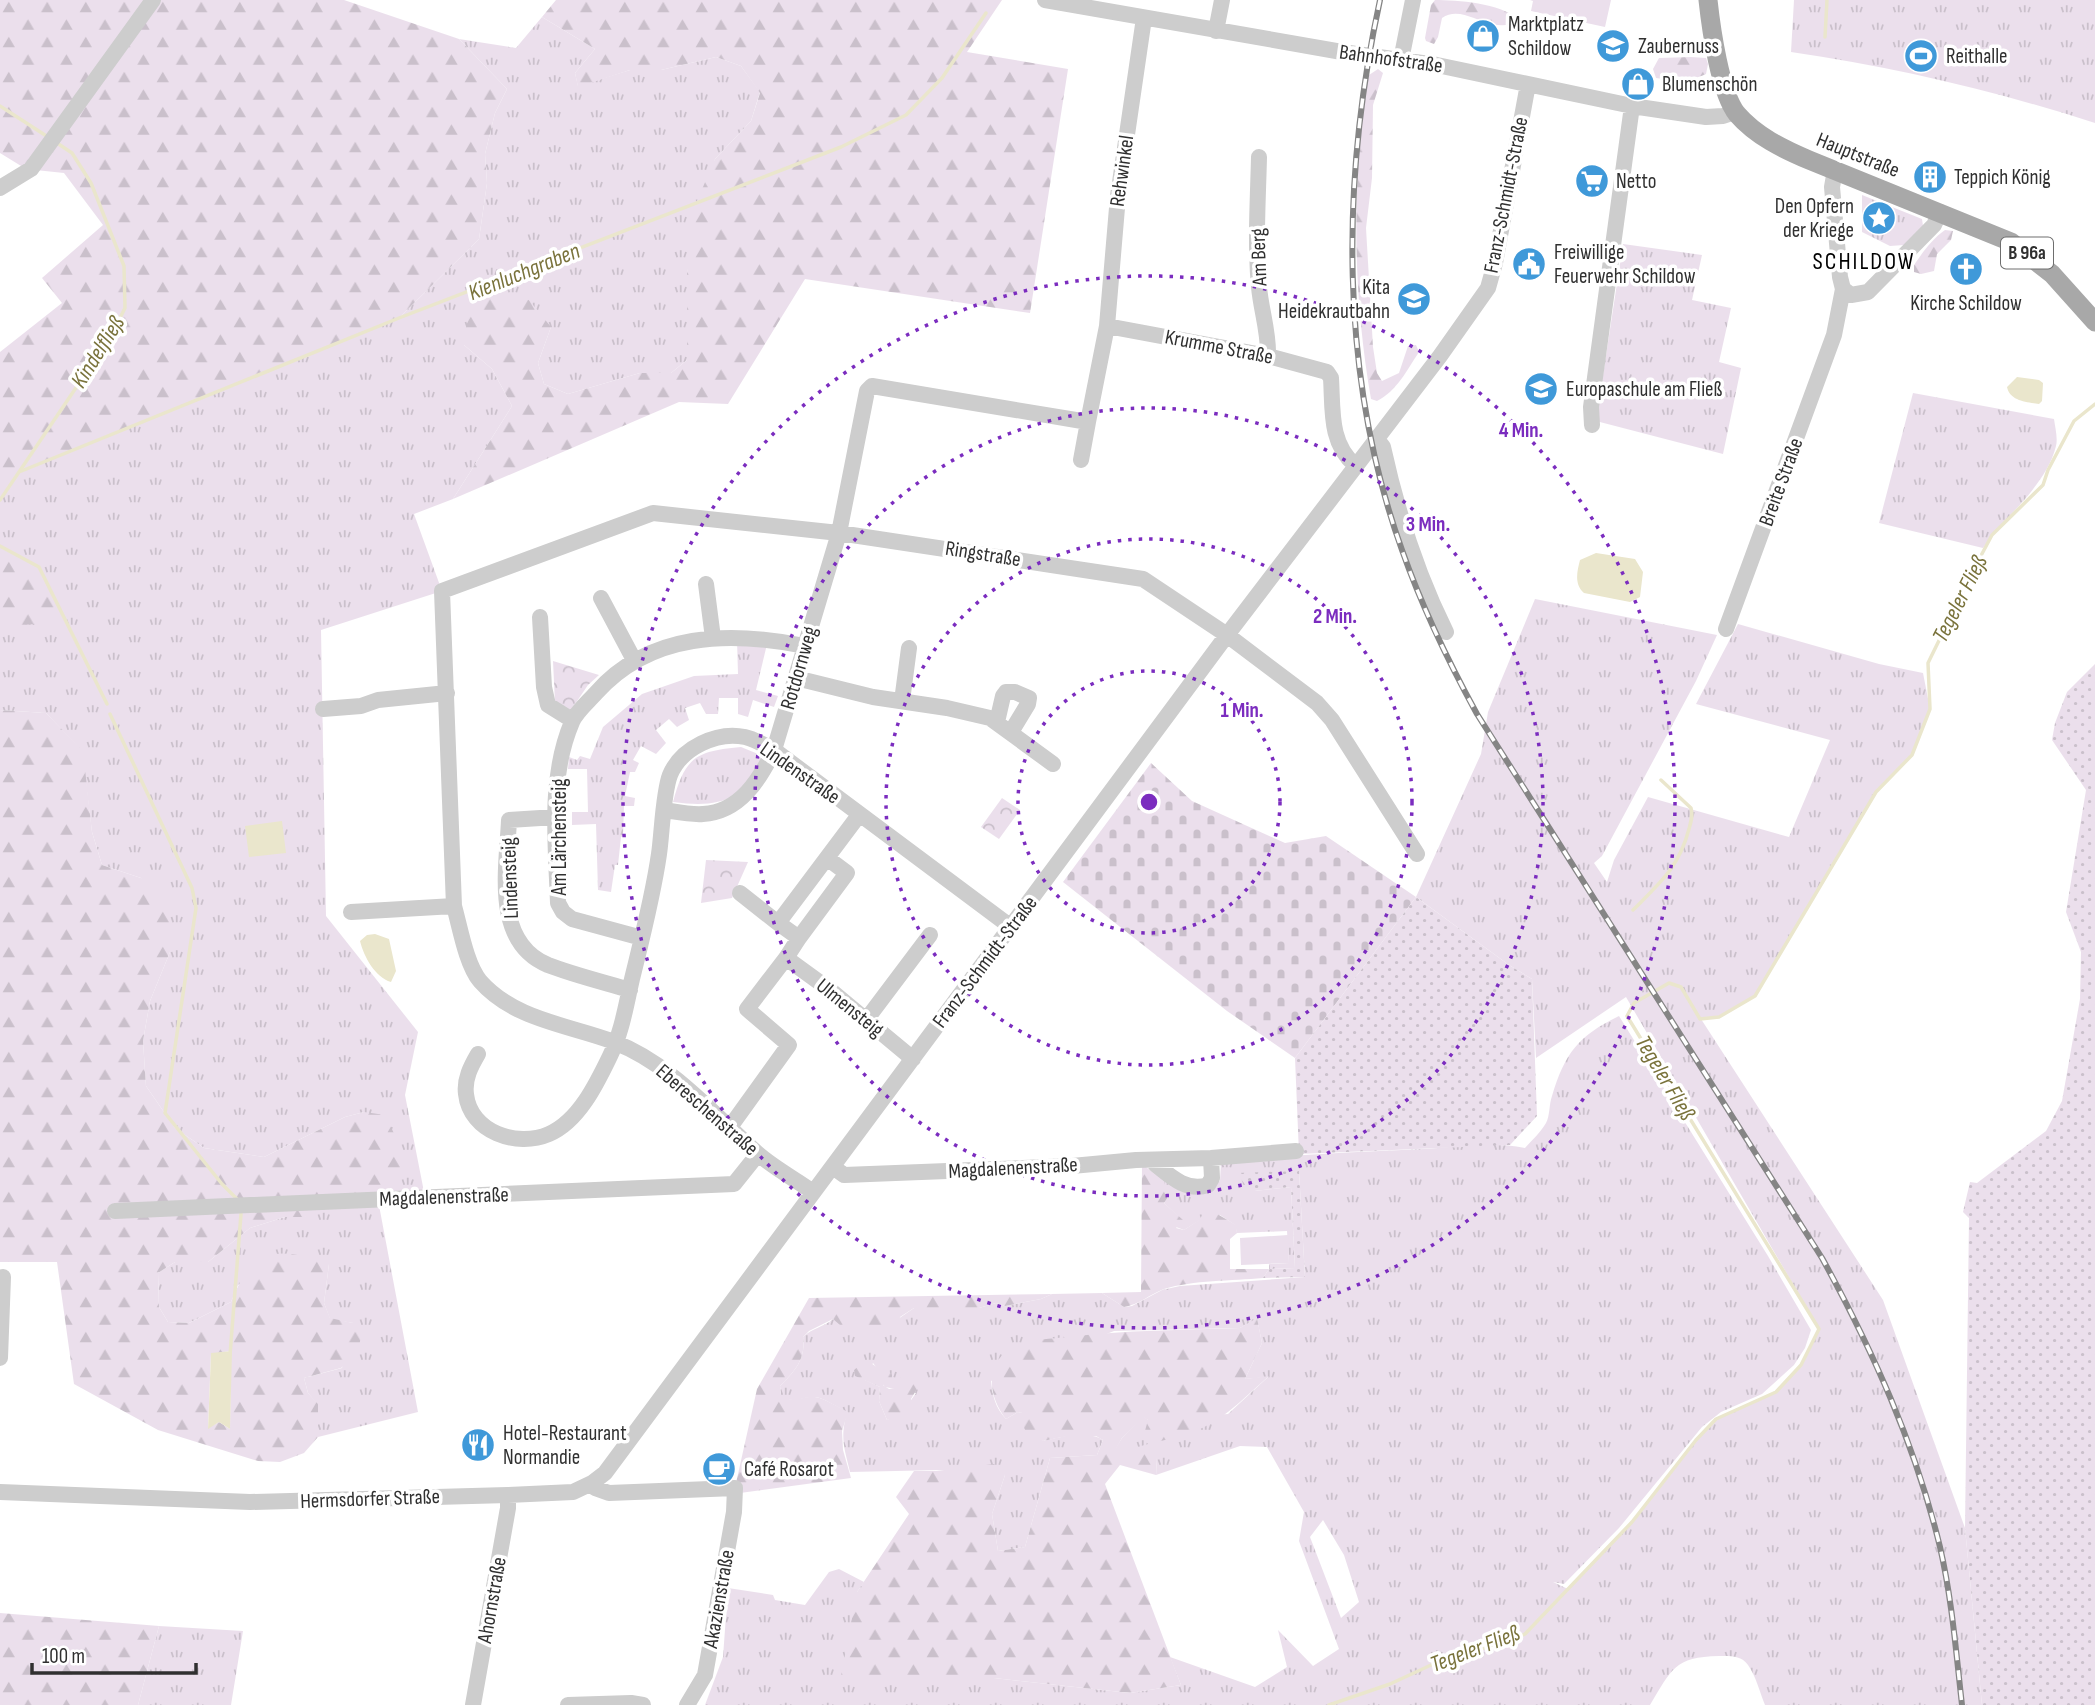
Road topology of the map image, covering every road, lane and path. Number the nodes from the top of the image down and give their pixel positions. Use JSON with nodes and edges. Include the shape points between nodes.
{"nodes":[{"id":1,"x":153,"y":0,"type":"edge"},
{"id":2,"x":1045,"y":0,"type":"edge"},
{"id":3,"x":1222,"y":0,"type":"edge"},
{"id":4,"x":1413,"y":0,"type":"edge"},
{"id":5,"x":1708,"y":0,"type":"edge"},
{"id":6,"x":1144,"y":18,"type":"junction"},
{"id":7,"x":1216,"y":31,"type":"junction"},
{"id":8,"x":1401,"y":60,"type":"junction"},
{"id":9,"x":1528,"y":84,"type":"junction"},
{"id":10,"x":1632,"y":106,"type":"junction"},
{"id":11,"x":1735,"y":112,"type":"junction"},
{"id":12,"x":1259,"y":157,"type":"dead end"},
{"id":13,"x":1835,"y":170,"type":"junction"},
{"id":14,"x":0,"y":188,"type":"edge"},
{"id":15,"x":1940,"y":212,"type":"junction"},
{"id":16,"x":1843,"y":289,"type":"junction"},
{"id":17,"x":1864,"y":294,"type":"junction"},
{"id":18,"x":2095,"y":322,"type":"edge"},
{"id":19,"x":1107,"y":326,"type":"junction"},
{"id":20,"x":1834,"y":335,"type":"junction"},
{"id":21,"x":1268,"y":356,"type":"junction"},
{"id":22,"x":1088,"y":422,"type":"junction"},
{"id":23,"x":1592,"y":425,"type":"dead end"},
{"id":24,"x":1376,"y":438,"type":"junction"},
{"id":25,"x":1081,"y":460,"type":"dead end"},
{"id":26,"x":1355,"y":465,"type":"junction"},
{"id":27,"x":839,"y":533,"type":"junction"},
{"id":28,"x":706,"y":584,"type":"dead end"},
{"id":29,"x":442,"y":592,"type":"joint"},
{"id":30,"x":601,"y":598,"type":"dead end"},
{"id":31,"x":540,"y":617,"type":"dead end"},
{"id":32,"x":1726,"y":629,"type":"dead end"},
{"id":33,"x":1446,"y":632,"type":"dead end"},
{"id":34,"x":1227,"y":635,"type":"junction"},
{"id":35,"x":713,"y":638,"type":"junction"},
{"id":36,"x":805,"y":646,"type":"junction"},
{"id":37,"x":909,"y":649,"type":"dead end"},
{"id":38,"x":634,"y":660,"type":"junction"},
{"id":39,"x":796,"y":678,"type":"junction"},
{"id":40,"x":447,"y":693,"type":"junction"},
{"id":41,"x":902,"y":701,"type":"junction"},
{"id":42,"x":323,"y":709,"type":"dead end"},
{"id":43,"x":572,"y":720,"type":"junction"},
{"id":44,"x":997,"y":722,"type":"junction"},
{"id":45,"x":1011,"y":732,"type":"junction"},
{"id":46,"x":774,"y":750,"type":"junction"},
{"id":47,"x":1053,"y":764,"type":"dead end"},
{"id":48,"x":664,"y":810,"type":"junction"},
{"id":49,"x":859,"y":815,"type":"junction"},
{"id":50,"x":556,"y":817,"type":"junction"},
{"id":51,"x":1417,"y":855,"type":"dead end"},
{"id":52,"x":827,"y":858,"type":"junction"},
{"id":53,"x":740,"y":893,"type":"dead end"},
{"id":54,"x":454,"y":906,"type":"junction"},
{"id":55,"x":351,"y":912,"type":"dead end"},
{"id":56,"x":778,"y":923,"type":"junction"},
{"id":57,"x":1011,"y":927,"type":"junction"},
{"id":58,"x":930,"y":935,"type":"dead end"},
{"id":59,"x":642,"y":938,"type":"junction"},
{"id":60,"x":799,"y":938,"type":"junction"},
{"id":61,"x":786,"y":958,"type":"junction"},
{"id":62,"x":630,"y":990,"type":"junction"},
{"id":63,"x":866,"y":1020,"type":"junction"},
{"id":64,"x":616,"y":1043,"type":"junction"},
{"id":65,"x":478,"y":1054,"type":"dead end"},
{"id":66,"x":913,"y":1059,"type":"junction"},
{"id":67,"x":730,"y":1127,"type":"junction"},
{"id":68,"x":1296,"y":1151,"type":"dead end"},
{"id":69,"x":758,"y":1154,"type":"junction"},
{"id":70,"x":1211,"y":1158,"type":"junction"},
{"id":71,"x":1154,"y":1160,"type":"junction"},
{"id":72,"x":833,"y":1167,"type":"junction"},
{"id":73,"x":814,"y":1192,"type":"junction"},
{"id":74,"x":115,"y":1211,"type":"dead end"},
{"id":75,"x":3,"y":1278,"type":"dead end"},
{"id":76,"x":0,"y":1358,"type":"edge"},
{"id":77,"x":592,"y":1483,"type":"junction"},
{"id":78,"x":0,"y":1492,"type":"edge"},
{"id":79,"x":508,"y":1495,"type":"junction"},
{"id":80,"x":473,"y":1705,"type":"edge"},
{"id":81,"x":568,"y":1705,"type":"edge"},
{"id":82,"x":643,"y":1705,"type":"edge"},
{"id":83,"x":687,"y":1705,"type":"edge"}],
"edges":[{"from":1,"to":14,"type":"street","via":[[41,156],[23,176]]},
{"from":2,"to":6,"type":"street","name":"Bahnhofstraße"},
{"from":3,"to":7,"type":"street"},
{"from":4,"to":8,"type":"street"},
{"from":5,"to":11,"type":"main road","name":"Hauptstraße","number":"B 96a","via":[[1714,43]]},
{"from":6,"to":7,"type":"street","name":"Bahnhofstraße"},
{"from":6,"to":19,"type":"street","name":"Rehwinkel","via":[[1118,196]]},
{"from":7,"to":8,"type":"street","name":"Bahnhofstraße"},
{"from":8,"to":9,"type":"street","name":"Bahnhofstraße"},
{"from":9,"to":10,"type":"street","name":"Bahnhofstraße"},
{"from":9,"to":24,"type":"street","name":"Franz-Schmidt-Straße","via":[[1488,288]]},
{"from":10,"to":11,"type":"street","name":"Bahnhofstraße","via":[[1706,117]]},
{"from":10,"to":23,"type":"street"},
{"from":11,"to":13,"type":"main road","name":"Hauptstraße","number":"B 96a","via":[[1782,148]]},
{"from":12,"to":21,"type":"street","name":"Am Berg","via":[[1257,248]]},
{"from":13,"to":15,"type":"main road","name":"Hauptstraße","number":"B 96a"},
{"from":13,"to":16,"type":"street","name":"Breite Straße","via":[[1832,187]]},
{"from":15,"to":17,"type":"street","name":"Breite Straße","via":[[1934,225]]},
{"from":15,"to":18,"type":"main road","name":"Hauptstraße","number":"B 96a","via":[[2026,252]]},
{"from":16,"to":17,"type":"street","via":[[1851,295]]},
{"from":16,"to":20,"type":"street","name":"Breite Straße"},
{"from":17,"to":20,"type":"street","name":"Breite Straße"},
{"from":19,"to":21,"type":"street","name":"Krumme Straße"},
{"from":19,"to":22,"type":"street"},
{"from":20,"to":32,"type":"street","name":"Breite Straße"},
{"from":21,"to":26,"type":"street","name":"Krumme Straße","via":[[1327,372],[1336,440]]},
{"from":22,"to":25,"type":"street"},
{"from":22,"to":27,"type":"street","via":[[872,386],[867,391]]},
{"from":24,"to":26,"type":"street","name":"Franz-Schmidt-Straße"},
{"from":24,"to":33,"type":"street","via":[[1384,447],[1407,537]]},
{"from":26,"to":34,"type":"street","name":"Franz-Schmidt-Straße"},
{"from":27,"to":29,"type":"street","name":"Ringstraße","via":[[653,513]]},
{"from":27,"to":34,"type":"street","name":"Ringstraße","via":[[1143,579]]},
{"from":27,"to":36,"type":"street","name":"Rotdornweg"},
{"from":28,"to":35,"type":"street"},
{"from":29,"to":40,"type":"street","name":"Ebereschenstraße"},
{"from":30,"to":38,"type":"street"},
{"from":31,"to":43,"type":"street","via":[[548,705]]},
{"from":34,"to":51,"type":"street","name":"Ringstraße","via":[[1317,703],[1332,720]]},
{"from":34,"to":57,"type":"street","name":"Franz-Schmidt-Straße"},
{"from":35,"to":36,"type":"street","name":"Am Lärchensteig","via":[[772,639]]},
{"from":35,"to":38,"type":"street","name":"Am Lärchensteig","via":[[685,642]]},
{"from":36,"to":39,"type":"street","name":"Rotdornweg"},
{"from":37,"to":41,"type":"street"},
{"from":38,"to":43,"type":"street","name":"Am Lärchensteig"},
{"from":39,"to":41,"type":"street"},
{"from":39,"to":46,"type":"street","name":"Rotdornweg"},
{"from":40,"to":42,"type":"street"},
{"from":40,"to":54,"type":"street","name":"Ebereschenstraße"},
{"from":41,"to":44,"type":"street"},
{"from":43,"to":50,"type":"street","name":"Am Lärchensteig","via":[[559,768]]},
{"from":44,"to":45,"type":"street"},
{"from":44,"to":45,"type":"street","via":[[1006,692],[1024,694],[1028,704]]},
{"from":45,"to":47,"type":"street"},
{"from":46,"to":48,"type":"street","name":"Rotdornweg","via":[[761,776],[731,806],[703,814]]},
{"from":46,"to":48,"type":"street","name":"Lindenstraße","via":[[745,737],[715,737],[690,750],[670,775]]},
{"from":46,"to":49,"type":"street","name":"Lindenstraße"},
{"from":48,"to":59,"type":"street","name":"Lindenstraße"},
{"from":49,"to":52,"type":"street"},
{"from":49,"to":57,"type":"street","name":"Lindenstraße"},
{"from":50,"to":59,"type":"street","name":"Am Lärchensteig","via":[[558,903],[563,912],[572,919]]},
{"from":50,"to":62,"type":"street","name":"Lindensteig","via":[[509,820],[508,916],[515,935],[529,953],[546,964]]},
{"from":52,"to":56,"type":"street"},
{"from":52,"to":60,"type":"street","via":[[847,873]]},
{"from":53,"to":56,"type":"street"},
{"from":54,"to":55,"type":"street"},
{"from":54,"to":64,"type":"street","name":"Ebereschenstraße","via":[[479,980],[506,1004]]},
{"from":56,"to":60,"type":"street"},
{"from":57,"to":66,"type":"street","name":"Franz-Schmidt-Straße"},
{"from":58,"to":63,"type":"street"},
{"from":59,"to":62,"type":"street","name":"Lindenstraße"},
{"from":60,"to":61,"type":"street"},
{"from":61,"to":63,"type":"street","name":"Ulmensteig"},
{"from":61,"to":67,"type":"street","via":[[747,1009],[789,1045]]},
{"from":62,"to":64,"type":"street","name":"Lindenstraße"},
{"from":63,"to":66,"type":"street","name":"Ulmensteig"},
{"from":64,"to":65,"type":"street","name":"Lindenstraße","via":[[596,1085],[570,1119],[548,1134],[515,1139],[489,1131],[473,1115],[466,1094],[468,1071]]},
{"from":64,"to":67,"type":"street","name":"Ebereschenstraße","via":[[663,1068]]},
{"from":66,"to":72,"type":"street","name":"Franz-Schmidt-Straße"},
{"from":67,"to":69,"type":"street","name":"Ebereschenstraße"},
{"from":68,"to":70,"type":"street","name":"Magdalenenstraße"},
{"from":69,"to":73,"type":"street","name":"Ebereschenstraße"},
{"from":69,"to":74,"type":"street","name":"Magdalenenstraße","via":[[734,1184]]},
{"from":70,"to":71,"type":"street","name":"Magdalenenstraße"},
{"from":70,"to":71,"type":"street","via":[[1212,1178],[1198,1188],[1182,1184]]},
{"from":71,"to":72,"type":"street","name":"Magdalenenstraße","via":[[844,1175]]},
{"from":72,"to":73,"type":"street","name":"Franz-Schmidt-Straße"},
{"from":73,"to":77,"type":"street","name":"Franz-Schmidt-Straße","via":[[605,1473]]},
{"from":75,"to":76,"type":"street"},
{"from":77,"to":79,"type":"street","name":"Hermsdorfer Straße","via":[[573,1492]]},
{"from":77,"to":83,"type":"street","name":"Akazienstraße","via":[[609,1493],[735,1488],[705,1675]]},
{"from":78,"to":79,"type":"street","name":"Hermsdorfer Straße","via":[[250,1502]]},
{"from":79,"to":80,"type":"street","name":"Ahornstraße"},
{"from":81,"to":82,"type":"street"}]}
